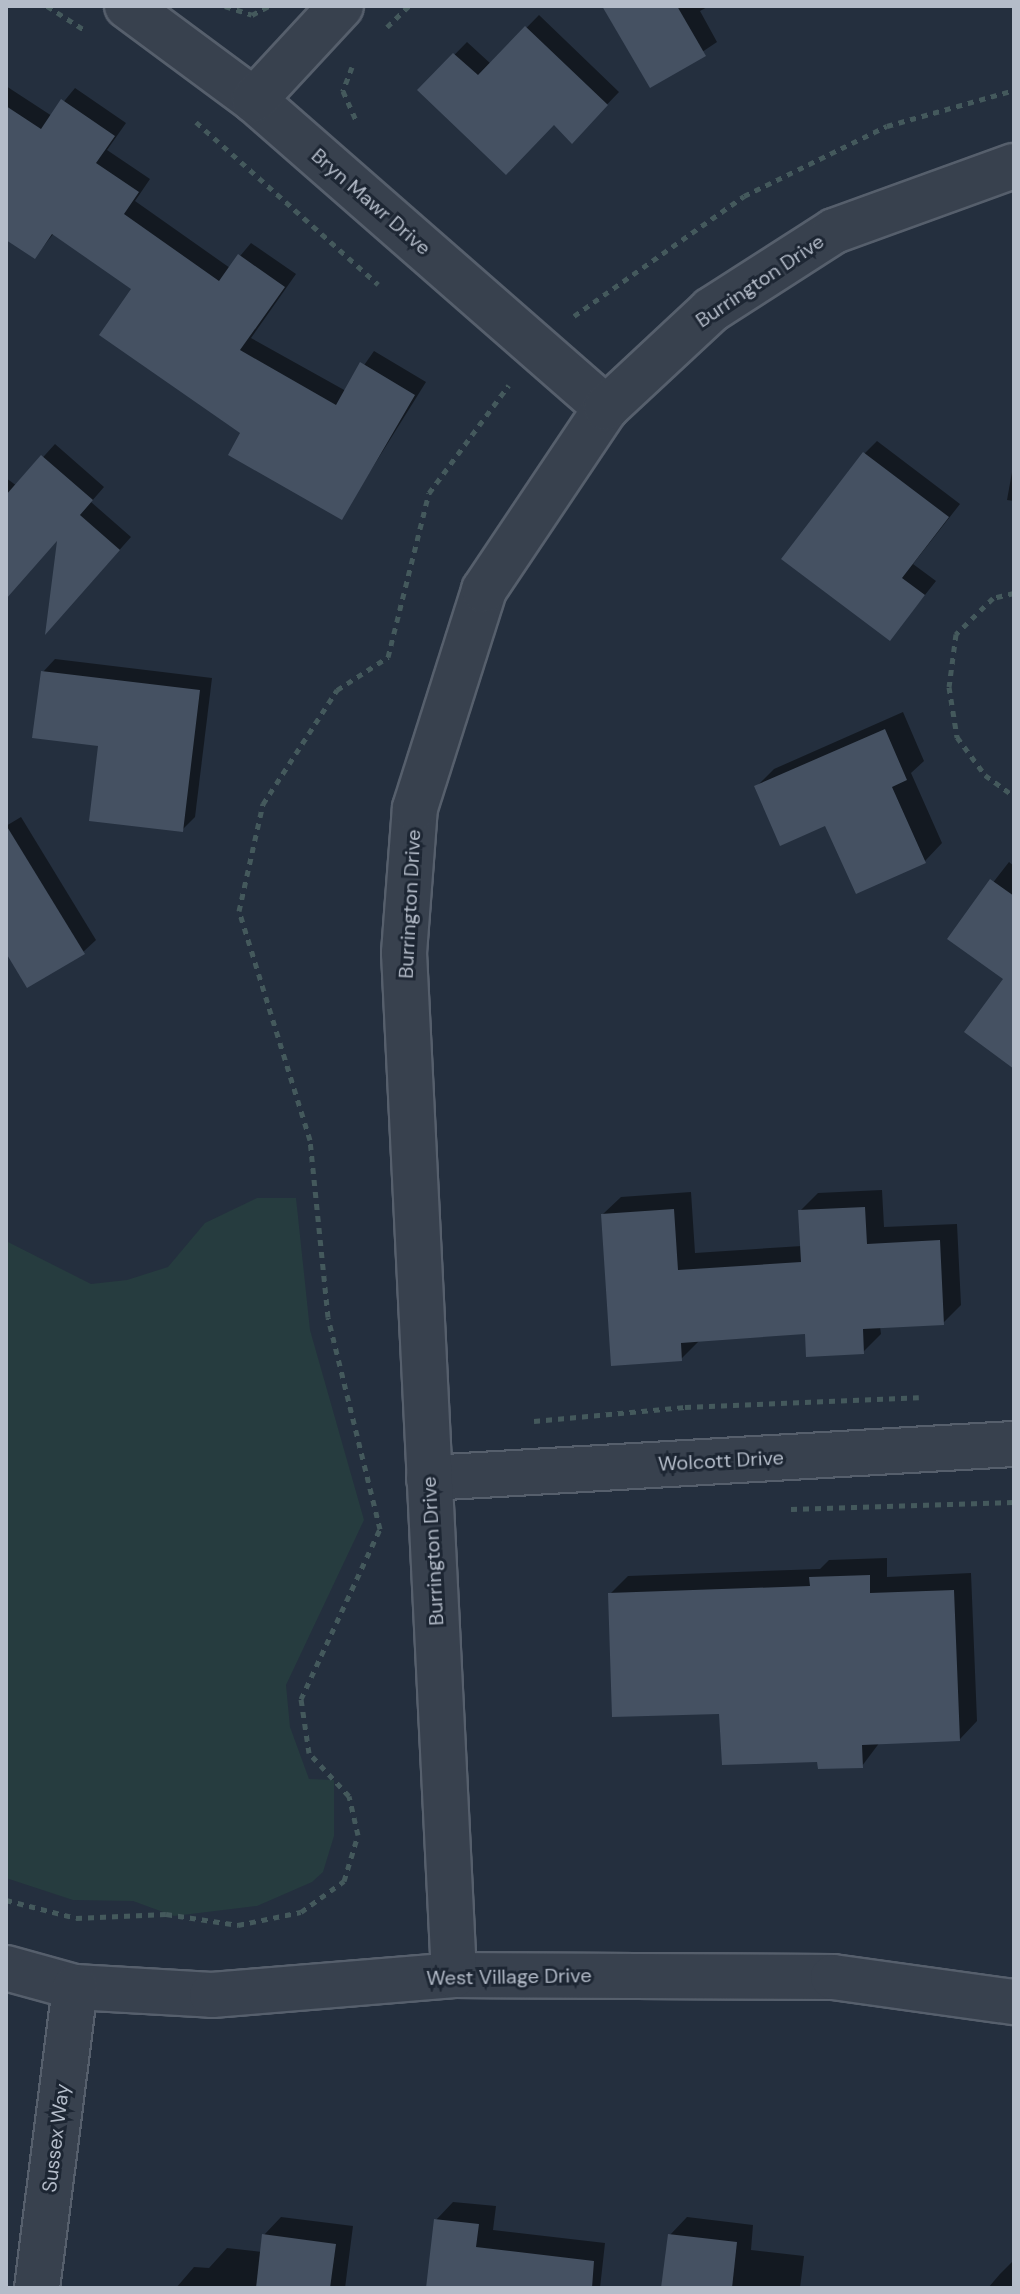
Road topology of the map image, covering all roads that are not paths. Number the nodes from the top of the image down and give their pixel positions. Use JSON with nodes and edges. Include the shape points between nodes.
{"nodes":[{"id":1,"x":127,"y":6,"type":"edge"},
{"id":2,"x":341,"y":6,"type":"edge"},
{"id":3,"x":254,"y":100,"type":"junction"},
{"id":4,"x":1014,"y":166,"type":"edge"},
{"id":5,"x":606,"y":408,"type":"junction"},
{"id":6,"x":1014,"y":1444,"type":"edge"},
{"id":7,"x":429,"y":1478,"type":"junction"},
{"id":8,"x":6,"y":1968,"type":"edge"},
{"id":9,"x":454,"y":1975,"type":"junction"},
{"id":10,"x":75,"y":1987,"type":"junction"},
{"id":11,"x":1014,"y":2002,"type":"edge"},
{"id":12,"x":37,"y":2288,"type":"edge"}],
"edges":[{"from":1,"to":3,"type":"street","name":"Bryn Mawr Drive"},
{"from":2,"to":3,"type":"street"},
{"from":3,"to":5,"type":"street","name":"Bryn Mawr Drive"},
{"from":4,"to":5,"type":"street","name":"Burrington Drive","via":[[834,231],[711,310]]},
{"from":5,"to":7,"type":"street","name":"Burrington Drive","via":[[484,590],[415,808],[404,953]]},
{"from":6,"to":7,"type":"street","name":"Wolcott Drive"},
{"from":7,"to":9,"type":"street","name":"Burrington Drive"},
{"from":8,"to":10,"type":"street","name":"West Village Drive"},
{"from":9,"to":10,"type":"street","name":"West Village Drive","via":[[212,1995]]},
{"from":9,"to":11,"type":"street","name":"West Village Drive","via":[[833,1977]]},
{"from":10,"to":12,"type":"street","name":"Sussex Way"}]}
